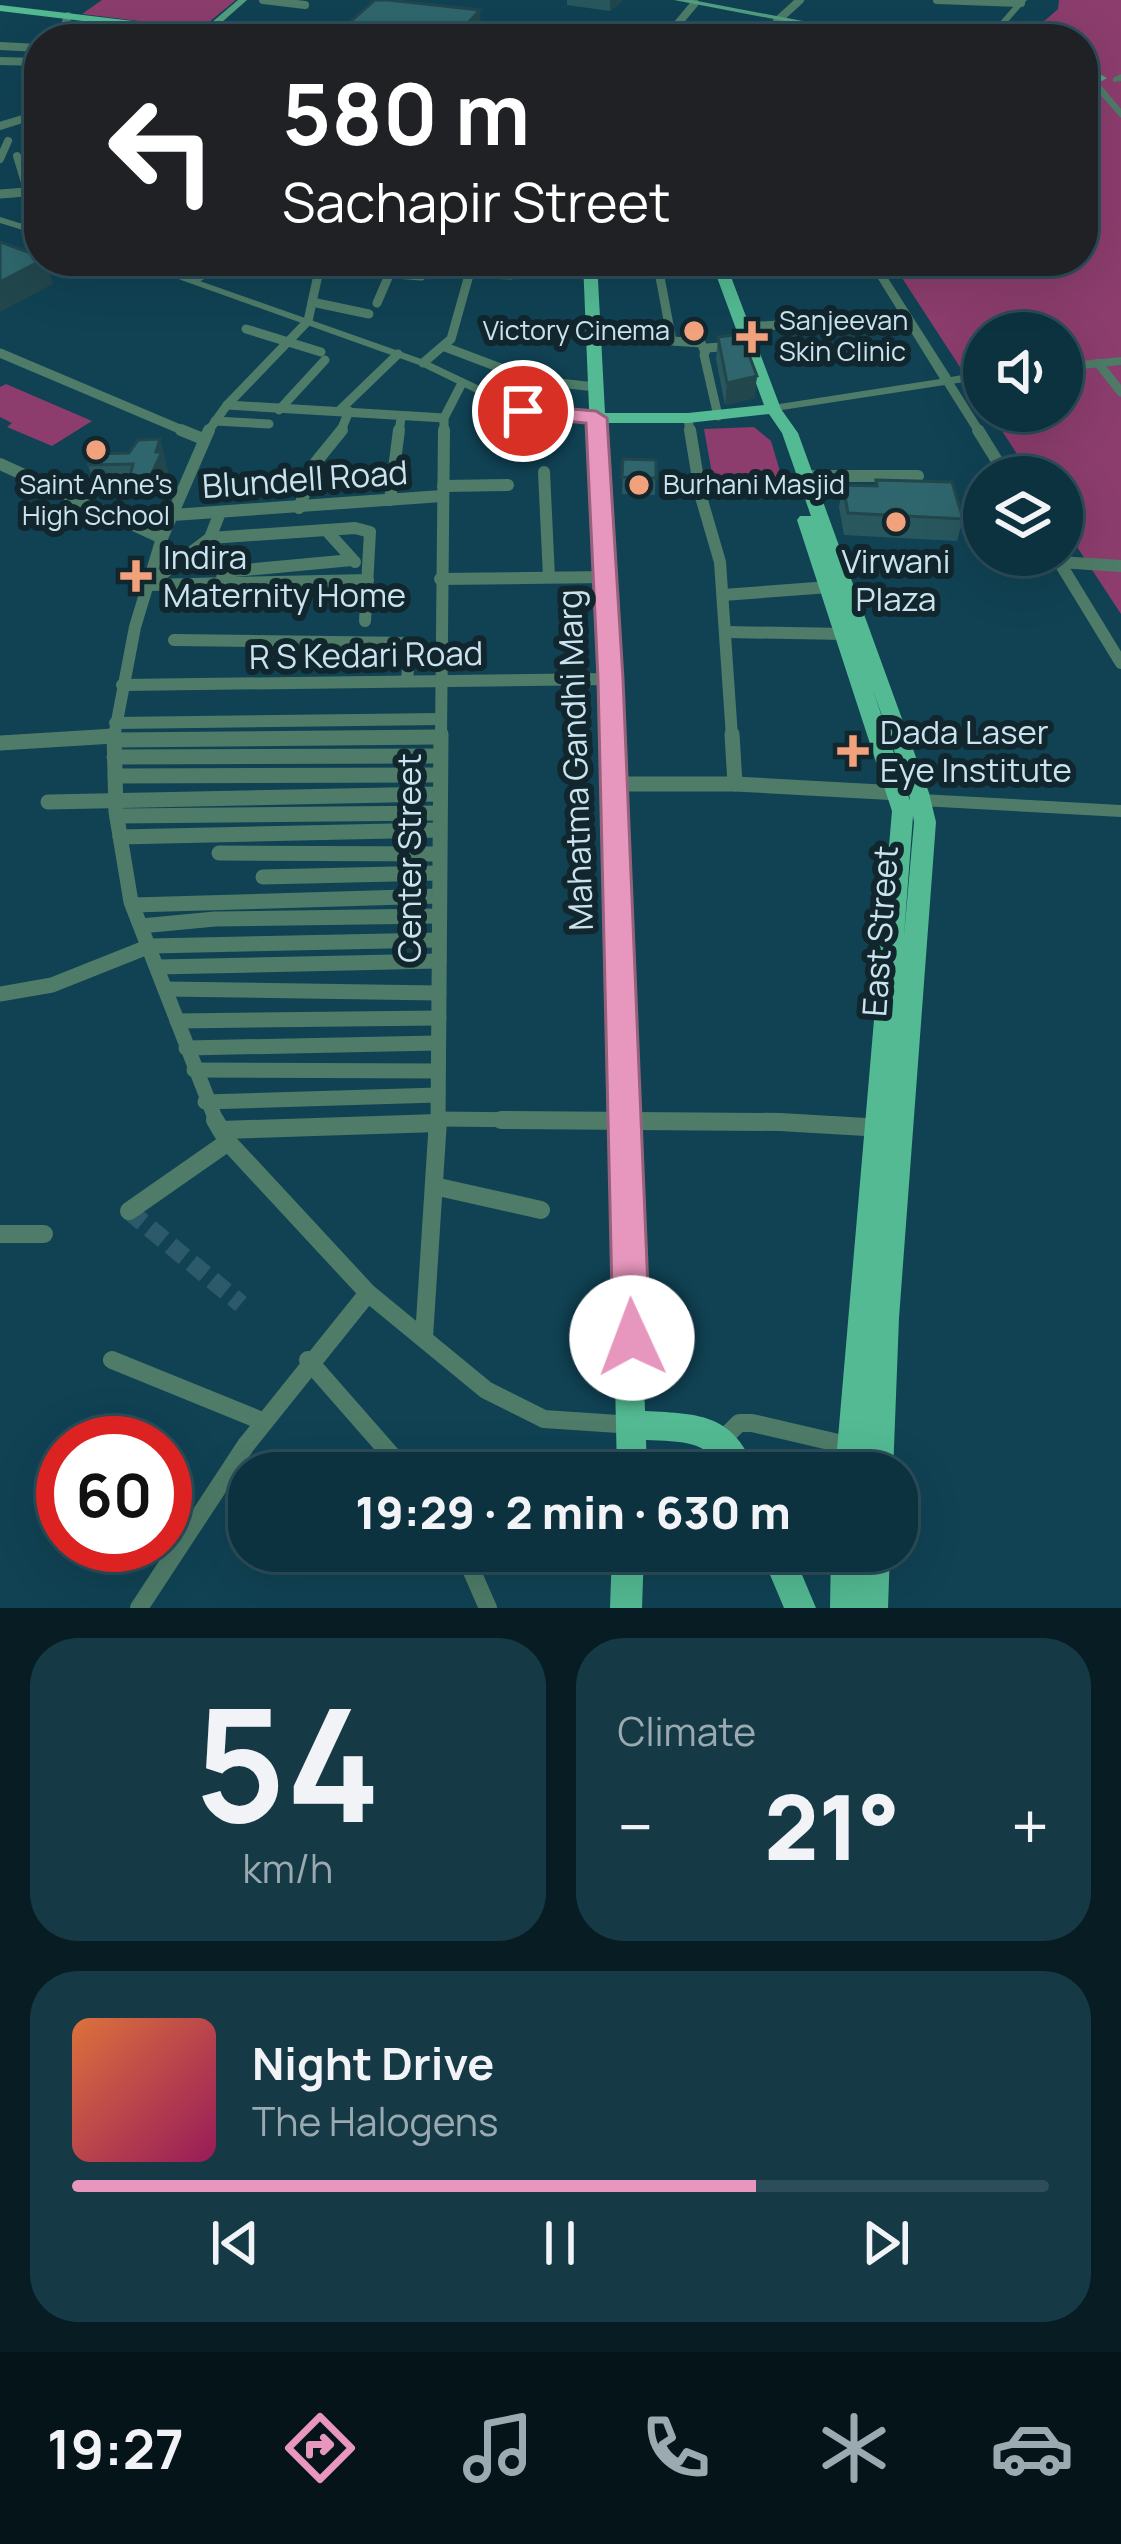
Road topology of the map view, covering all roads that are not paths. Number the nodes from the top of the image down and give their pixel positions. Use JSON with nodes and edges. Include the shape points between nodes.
{"nodes":[{"id":1,"x":262,"y":0,"type":"edge"},
{"id":2,"x":659,"y":0,"type":"edge"},
{"id":3,"x":678,"y":0,"type":"edge"},
{"id":4,"x":800,"y":0,"type":"edge"},
{"id":5,"x":937,"y":0,"type":"edge"},
{"id":6,"x":1022,"y":2,"type":"edge"},
{"id":7,"x":244,"y":4,"type":"edge"},
{"id":8,"x":694,"y":4,"type":"junction"},
{"id":9,"x":305,"y":5,"type":"dead end"},
{"id":10,"x":0,"y":10,"type":"edge"},
{"id":11,"x":66,"y":18,"type":"junction"},
{"id":12,"x":778,"y":20,"type":"junction"},
{"id":13,"x":64,"y":24,"type":"edge"},
{"id":14,"x":117,"y":24,"type":"edge"},
{"id":15,"x":215,"y":24,"type":"edge"},
{"id":16,"x":677,"y":24,"type":"edge"},
{"id":17,"x":799,"y":24,"type":"edge"},
{"id":18,"x":1098,"y":84,"type":"edge"},
{"id":19,"x":1121,"y":111,"type":"edge"},
{"id":20,"x":8,"y":141,"type":"dead end"},
{"id":21,"x":17,"y":156,"type":"dead end"},
{"id":22,"x":0,"y":160,"type":"edge"},
{"id":23,"x":24,"y":171,"type":"edge"},
{"id":24,"x":186,"y":276,"type":"edge"},
{"id":25,"x":201,"y":276,"type":"edge"},
{"id":26,"x":318,"y":276,"type":"edge"},
{"id":27,"x":389,"y":276,"type":"edge"},
{"id":28,"x":468,"y":276,"type":"edge"},
{"id":29,"x":591,"y":276,"type":"edge"},
{"id":30,"x":660,"y":276,"type":"edge"},
{"id":31,"x":723,"y":276,"type":"edge"},
{"id":32,"x":881,"y":276,"type":"edge"},
{"id":33,"x":196,"y":279,"type":"junction"},
{"id":34,"x":312,"y":302,"type":"junction"},
{"id":35,"x":376,"y":303,"type":"dead end"},
{"id":36,"x":369,"y":314,"type":"dead end"},
{"id":37,"x":308,"y":321,"type":"junction"},
{"id":38,"x":778,"y":325,"type":"dead end"},
{"id":39,"x":742,"y":327,"type":"junction"},
{"id":40,"x":246,"y":329,"type":"dead end"},
{"id":41,"x":288,"y":342,"type":"junction"},
{"id":42,"x":747,"y":345,"type":"junction"},
{"id":43,"x":445,"y":347,"type":"junction"},
{"id":44,"x":705,"y":352,"type":"junction"},
{"id":45,"x":0,"y":353,"type":"edge"},
{"id":46,"x":398,"y":353,"type":"junction"},
{"id":47,"x":1121,"y":361,"type":"edge"},
{"id":48,"x":424,"y":363,"type":"junction"},
{"id":49,"x":1098,"y":363,"type":"junction"},
{"id":50,"x":1083,"y":365,"type":"edge"},
{"id":51,"x":963,"y":377,"type":"edge"},
{"id":52,"x":946,"y":379,"type":"junction"},
{"id":53,"x":462,"y":383,"type":"junction"},
{"id":54,"x":595,"y":387,"type":"junction"},
{"id":55,"x":1121,"y":392,"type":"edge"},
{"id":56,"x":227,"y":405,"type":"junction"},
{"id":57,"x":279,"y":410,"type":"junction"},
{"id":58,"x":345,"y":411,"type":"junction"},
{"id":59,"x":776,"y":415,"type":"junction"},
{"id":60,"x":718,"y":416,"type":"junction"},
{"id":61,"x":401,"y":418,"type":"junction"},
{"id":62,"x":444,"y":418,"type":"junction"},
{"id":63,"x":596,"y":418,"type":"junction"},
{"id":64,"x":688,"y":418,"type":"junction"},
{"id":65,"x":215,"y":421,"type":"junction"},
{"id":66,"x":268,"y":424,"type":"dead end"},
{"id":67,"x":202,"y":440,"type":"junction"},
{"id":68,"x":993,"y":456,"type":"edge"},
{"id":69,"x":0,"y":464,"type":"edge"},
{"id":70,"x":544,"y":472,"type":"dead end"},
{"id":71,"x":805,"y":476,"type":"junction"},
{"id":72,"x":919,"y":476,"type":"edge"},
{"id":73,"x":508,"y":485,"type":"dead end"},
{"id":74,"x":442,"y":491,"type":"junction"},
{"id":75,"x":390,"y":500,"type":"junction"},
{"id":76,"x":299,"y":508,"type":"junction"},
{"id":77,"x":172,"y":515,"type":"junction"},
{"id":78,"x":219,"y":515,"type":"junction"},
{"id":79,"x":326,"y":530,"type":"junction"},
{"id":80,"x":162,"y":538,"type":"junction"},
{"id":81,"x":211,"y":538,"type":"junction"},
{"id":82,"x":227,"y":551,"type":"dead end"},
{"id":83,"x":352,"y":560,"type":"junction"},
{"id":84,"x":1083,"y":561,"type":"edge"},
{"id":85,"x":1121,"y":566,"type":"edge"},
{"id":86,"x":368,"y":575,"type":"junction"},
{"id":87,"x":1068,"y":576,"type":"edge"},
{"id":88,"x":549,"y":577,"type":"junction"},
{"id":89,"x":605,"y":577,"type":"junction"},
{"id":90,"x":222,"y":578,"type":"junction"},
{"id":91,"x":440,"y":579,"type":"junction"},
{"id":92,"x":148,"y":585,"type":"junction"},
{"id":93,"x":829,"y":587,"type":"junction"},
{"id":94,"x":723,"y":595,"type":"junction"},
{"id":95,"x":365,"y":621,"type":"dead end"},
{"id":96,"x":727,"y":632,"type":"junction"},
{"id":97,"x":845,"y":634,"type":"junction"},
{"id":98,"x":174,"y":640,"type":"dead end"},
{"id":99,"x":1121,"y":663,"type":"edge"},
{"id":100,"x":610,"y":679,"type":"junction"},
{"id":101,"x":440,"y":680,"type":"junction"},
{"id":102,"x":407,"y":681,"type":"junction"},
{"id":103,"x":122,"y":686,"type":"junction"},
{"id":104,"x":440,"y":719,"type":"junction"},
{"id":105,"x":114,"y":733,"type":"junction"},
{"id":106,"x":440,"y":737,"type":"junction"},
{"id":107,"x":0,"y":743,"type":"edge"},
{"id":108,"x":440,"y":756,"type":"junction"},
{"id":109,"x":114,"y":757,"type":"junction"},
{"id":110,"x":440,"y":775,"type":"junction"},
{"id":111,"x":115,"y":776,"type":"junction"},
{"id":112,"x":611,"y":784,"type":"junction"},
{"id":113,"x":735,"y":784,"type":"junction"},
{"id":114,"x":439,"y":794,"type":"junction"},
{"id":115,"x":910,"y":796,"type":"junction"},
{"id":116,"x":115,"y":797,"type":"junction"},
{"id":117,"x":47,"y":802,"type":"dead end"},
{"id":118,"x":1121,"y":811,"type":"edge"},
{"id":119,"x":116,"y":816,"type":"junction"},
{"id":120,"x":439,"y":821,"type":"junction"},
{"id":121,"x":120,"y":837,"type":"junction"},
{"id":122,"x":219,"y":854,"type":"dead end"},
{"id":123,"x":439,"y":854,"type":"junction"},
{"id":124,"x":439,"y":873,"type":"junction"},
{"id":125,"x":263,"y":877,"type":"dead end"},
{"id":126,"x":439,"y":896,"type":"junction"},
{"id":127,"x":133,"y":905,"type":"junction"},
{"id":128,"x":439,"y":916,"type":"junction"},
{"id":129,"x":141,"y":926,"type":"junction"},
{"id":130,"x":439,"y":940,"type":"junction"},
{"id":131,"x":150,"y":946,"type":"junction"},
{"id":132,"x":439,"y":961,"type":"junction"},
{"id":133,"x":350,"y":964,"type":"junction"},
{"id":134,"x":157,"y":967,"type":"junction"},
{"id":135,"x":165,"y":989,"type":"junction"},
{"id":136,"x":347,"y":992,"type":"junction"},
{"id":137,"x":439,"y":993,"type":"junction"},
{"id":138,"x":0,"y":994,"type":"edge"},
{"id":139,"x":439,"y":1018,"type":"junction"},
{"id":140,"x":177,"y":1021,"type":"junction"},
{"id":141,"x":438,"y":1042,"type":"junction"},
{"id":142,"x":186,"y":1048,"type":"junction"},
{"id":143,"x":194,"y":1070,"type":"junction"},
{"id":144,"x":438,"y":1071,"type":"junction"},
{"id":145,"x":438,"y":1095,"type":"junction"},
{"id":146,"x":205,"y":1102,"type":"junction"},
{"id":147,"x":624,"y":1120,"type":"junction"},
{"id":148,"x":438,"y":1121,"type":"junction"},
{"id":149,"x":888,"y":1130,"type":"junction"},
{"id":150,"x":225,"y":1136,"type":"junction"},
{"id":151,"x":434,"y":1186,"type":"junction"},
{"id":152,"x":134,"y":1209,"type":"dead end"},
{"id":153,"x":541,"y":1210,"type":"dead end"},
{"id":154,"x":0,"y":1234,"type":"edge"},
{"id":155,"x":44,"y":1234,"type":"dead end"},
{"id":156,"x":368,"y":1293,"type":"junction"},
{"id":157,"x":424,"y":1337,"type":"junction"},
{"id":158,"x":313,"y":1354,"type":"junction"},
{"id":159,"x":112,"y":1360,"type":"dead end"},
{"id":160,"x":262,"y":1421,"type":"junction"},
{"id":161,"x":634,"y":1425,"type":"junction"},
{"id":162,"x":723,"y":1439,"type":"junction"},
{"id":163,"x":851,"y":1446,"type":"junction"},
{"id":164,"x":390,"y":1452,"type":"edge"},
{"id":165,"x":633,"y":1452,"type":"edge"},
{"id":166,"x":730,"y":1452,"type":"edge"},
{"id":167,"x":851,"y":1452,"type":"edge"},
{"id":168,"x":879,"y":1452,"type":"edge"},
{"id":169,"x":476,"y":1572,"type":"edge"},
{"id":170,"x":627,"y":1572,"type":"edge"},
{"id":171,"x":785,"y":1572,"type":"edge"},
{"id":172,"x":847,"y":1572,"type":"edge"},
{"id":173,"x":873,"y":1572,"type":"edge"},
{"id":174,"x":140,"y":1608,"type":"edge"},
{"id":175,"x":488,"y":1608,"type":"edge"},
{"id":176,"x":626,"y":1608,"type":"edge"},
{"id":177,"x":800,"y":1608,"type":"edge"},
{"id":178,"x":846,"y":1608,"type":"edge"},
{"id":179,"x":872,"y":1608,"type":"edge"}],
"edges":[{"from":1,"to":7,"type":"street"},
{"from":1,"to":9,"type":"street"},
{"from":2,"to":8,"type":"main road"},
{"from":3,"to":8,"type":"main road"},
{"from":4,"to":12,"type":"street"},
{"from":5,"to":6,"type":"street"},
{"from":7,"to":15,"type":"main road"},
{"from":8,"to":12,"type":"main road"},
{"from":8,"to":16,"type":"street"},
{"from":10,"to":11,"type":"main road"},
{"from":11,"to":13,"type":"street"},
{"from":11,"to":14,"type":"main road"},
{"from":12,"to":17,"type":"main road"},
{"from":18,"to":19,"type":"street"},
{"from":20,"to":22,"type":"street"},
{"from":21,"to":23,"type":"street"},
{"from":24,"to":33,"type":"street"},
{"from":25,"to":33,"type":"street"},
{"from":26,"to":34,"type":"street"},
{"from":27,"to":35,"type":"street"},
{"from":28,"to":43,"type":"street"},
{"from":29,"to":54,"type":"main road","name":"Mahatma Gandhi Marg"},
{"from":30,"to":44,"type":"street","via":[[672,341],[701,343]]},
{"from":31,"to":39,"type":"main road","name":"East Street"},
{"from":32,"to":52,"type":"street"},
{"from":33,"to":37,"type":"street"},
{"from":34,"to":36,"type":"street"},
{"from":34,"to":37,"type":"street"},
{"from":37,"to":41,"type":"street"},
{"from":37,"to":46,"type":"street"},
{"from":38,"to":39,"type":"street"},
{"from":39,"to":42,"type":"main road","name":"East Street"},
{"from":40,"to":41,"type":"street"},
{"from":41,"to":56,"type":"street"},
{"from":41,"to":57,"type":"street","via":[[323,356]]},
{"from":42,"to":44,"type":"street"},
{"from":42,"to":59,"type":"main road","name":"East Street"},
{"from":43,"to":48,"type":"street"},
{"from":43,"to":54,"type":"street","via":[[532,380]]},
{"from":44,"to":60,"type":"street"},
{"from":45,"to":67,"type":"street"},
{"from":46,"to":48,"type":"street"},
{"from":46,"to":58,"type":"street"},
{"from":47,"to":49,"type":"street"},
{"from":48,"to":53,"type":"street"},
{"from":49,"to":50,"type":"street"},
{"from":49,"to":55,"type":"street"},
{"from":51,"to":52,"type":"street"},
{"from":52,"to":59,"type":"street"},
{"from":52,"to":68,"type":"street"},
{"from":53,"to":62,"type":"street","name":"Center Street"},
{"from":53,"to":63,"type":"street","via":[[541,416]]},
{"from":54,"to":63,"type":"main road","name":"Mahatma Gandhi Marg"},
{"from":56,"to":57,"type":"street"},
{"from":56,"to":65,"type":"street"},
{"from":57,"to":58,"type":"street"},
{"from":58,"to":61,"type":"street"},
{"from":58,"to":76,"type":"street"},
{"from":59,"to":60,"type":"main road"},
{"from":59,"to":71,"type":"main road","name":"East Street"},
{"from":59,"to":93,"type":"main road","name":"East Street"},
{"from":60,"to":64,"type":"main road"},
{"from":61,"to":62,"type":"street"},
{"from":61,"to":75,"type":"street"},
{"from":62,"to":74,"type":"street","name":"Center Street"},
{"from":63,"to":64,"type":"main road"},
{"from":63,"to":89,"type":"main road","name":"Mahatma Gandhi Marg"},
{"from":64,"to":94,"type":"street"},
{"from":65,"to":66,"type":"street"},
{"from":65,"to":67,"type":"street"},
{"from":67,"to":77,"type":"street"},
{"from":69,"to":80,"type":"street"},
{"from":70,"to":88,"type":"street"},
{"from":71,"to":72,"type":"street"},
{"from":71,"to":115,"type":"main road","name":"East Street"},
{"from":73,"to":74,"type":"street","name":"Blundell Road"},
{"from":74,"to":75,"type":"street","name":"Blundell Road"},
{"from":74,"to":91,"type":"street","name":"Center Street"},
{"from":75,"to":76,"type":"street","name":"Blundell Road"},
{"from":76,"to":78,"type":"street","name":"Blundell Road"},
{"from":77,"to":78,"type":"street","name":"Blundell Road"},
{"from":77,"to":80,"type":"street"},
{"from":78,"to":81,"type":"street"},
{"from":79,"to":81,"type":"street"},
{"from":79,"to":83,"type":"street"},
{"from":79,"to":86,"type":"street","via":[[370,532]]},
{"from":80,"to":92,"type":"street"},
{"from":81,"to":92,"type":"street"},
{"from":82,"to":90,"type":"street"},
{"from":83,"to":86,"type":"street"},
{"from":83,"to":90,"type":"street"},
{"from":84,"to":85,"type":"street"},
{"from":86,"to":90,"type":"street"},
{"from":86,"to":95,"type":"street"},
{"from":87,"to":99,"type":"street"},
{"from":88,"to":89,"type":"street"},
{"from":88,"to":91,"type":"street"},
{"from":89,"to":100,"type":"main road","name":"Mahatma Gandhi Marg"},
{"from":90,"to":92,"type":"street"},
{"from":91,"to":101,"type":"street","name":"Center Street"},
{"from":92,"to":103,"type":"street"},
{"from":93,"to":94,"type":"street"},
{"from":93,"to":97,"type":"main road","name":"East Street"},
{"from":94,"to":96,"type":"street"},
{"from":96,"to":97,"type":"street"},
{"from":96,"to":113,"type":"street"},
{"from":97,"to":115,"type":"main road","name":"East Street"},
{"from":98,"to":102,"type":"street","via":[[410,643]]},
{"from":100,"to":101,"type":"street","name":"R S Kedari Road"},
{"from":100,"to":112,"type":"main road","name":"Mahatma Gandhi Marg"},
{"from":101,"to":102,"type":"street","name":"R S Kedari Road"},
{"from":101,"to":104,"type":"street","name":"Center Street"},
{"from":102,"to":103,"type":"street","name":"R S Kedari Road"},
{"from":103,"to":105,"type":"street"},
{"from":104,"to":105,"type":"street"},
{"from":104,"to":106,"type":"street","name":"Center Street"},
{"from":105,"to":106,"type":"street"},
{"from":105,"to":107,"type":"street"},
{"from":105,"to":109,"type":"street"},
{"from":106,"to":108,"type":"street","name":"Center Street"},
{"from":108,"to":109,"type":"street"},
{"from":108,"to":110,"type":"street","name":"Center Street"},
{"from":109,"to":111,"type":"street"},
{"from":110,"to":111,"type":"street"},
{"from":110,"to":114,"type":"street","name":"Center Street"},
{"from":111,"to":116,"type":"street"},
{"from":112,"to":113,"type":"street"},
{"from":112,"to":147,"type":"main road","name":"Mahatma Gandhi Marg"},
{"from":113,"to":115,"type":"street"},
{"from":114,"to":116,"type":"street"},
{"from":114,"to":120,"type":"street","name":"Center Street"},
{"from":115,"to":118,"type":"street"},
{"from":115,"to":149,"type":"main road","name":"East Street","via":[[925,822]]},
{"from":116,"to":117,"type":"street"},
{"from":116,"to":119,"type":"street"},
{"from":119,"to":120,"type":"street"},
{"from":119,"to":121,"type":"street"},
{"from":120,"to":121,"type":"street"},
{"from":120,"to":123,"type":"street","name":"Center Street"},
{"from":121,"to":127,"type":"street"},
{"from":122,"to":123,"type":"street"},
{"from":123,"to":124,"type":"street","name":"Center Street"},
{"from":124,"to":125,"type":"street"},
{"from":124,"to":126,"type":"street","name":"Center Street"},
{"from":126,"to":127,"type":"street"},
{"from":126,"to":128,"type":"street","name":"Center Street"},
{"from":127,"to":129,"type":"street"},
{"from":128,"to":129,"type":"street"},
{"from":128,"to":130,"type":"street","name":"Center Street"},
{"from":129,"to":131,"type":"street"},
{"from":130,"to":131,"type":"street"},
{"from":130,"to":132,"type":"street","name":"Center Street"},
{"from":131,"to":134,"type":"street"},
{"from":131,"to":138,"type":"street","via":[[60,982]]},
{"from":132,"to":133,"type":"street"},
{"from":132,"to":137,"type":"street","name":"Center Street"},
{"from":133,"to":134,"type":"street"},
{"from":133,"to":136,"type":"street"},
{"from":134,"to":135,"type":"street"},
{"from":135,"to":136,"type":"street"},
{"from":135,"to":140,"type":"street"},
{"from":136,"to":137,"type":"street"},
{"from":137,"to":139,"type":"street","name":"Center Street"},
{"from":139,"to":140,"type":"street"},
{"from":139,"to":141,"type":"street","name":"Center Street"},
{"from":140,"to":142,"type":"street"},
{"from":141,"to":142,"type":"street"},
{"from":141,"to":144,"type":"street","name":"Center Street"},
{"from":142,"to":143,"type":"street"},
{"from":143,"to":144,"type":"street"},
{"from":143,"to":146,"type":"street"},
{"from":144,"to":145,"type":"street","name":"Center Street"},
{"from":145,"to":146,"type":"street"},
{"from":145,"to":148,"type":"street","name":"Center Street"},
{"from":146,"to":150,"type":"street"},
{"from":147,"to":148,"type":"street"},
{"from":147,"to":149,"type":"street"},
{"from":147,"to":161,"type":"main road","name":"Mahatma Gandhi Marg"},
{"from":148,"to":150,"type":"street"},
{"from":148,"to":151,"type":"street","name":"Center Street"},
{"from":149,"to":163,"type":"main road","name":"East Street"},
{"from":149,"to":168,"type":"main road","name":"East Street"},
{"from":150,"to":152,"type":"street"},
{"from":150,"to":156,"type":"street"},
{"from":151,"to":153,"type":"street"},
{"from":151,"to":157,"type":"street","name":"Center Street"},
{"from":154,"to":155,"type":"street"},
{"from":156,"to":157,"type":"street"},
{"from":156,"to":158,"type":"street"},
{"from":157,"to":161,"type":"street","via":[[486,1390],[544,1419]]},
{"from":158,"to":160,"type":"street"},
{"from":158,"to":164,"type":"street"},
{"from":159,"to":160,"type":"street"},
{"from":160,"to":174,"type":"street"},
{"from":161,"to":162,"type":"main road"},
{"from":161,"to":165,"type":"main road","name":"Mahatma Gandhi Marg"},
{"from":162,"to":163,"type":"street","via":[[739,1423],[752,1423]]},
{"from":162,"to":166,"type":"main road"},
{"from":163,"to":167,"type":"main road","name":"East Street"},
{"from":169,"to":175,"type":"street"},
{"from":170,"to":176,"type":"main road"},
{"from":171,"to":177,"type":"main road"},
{"from":172,"to":178,"type":"main road"},
{"from":173,"to":179,"type":"main road"}]}
